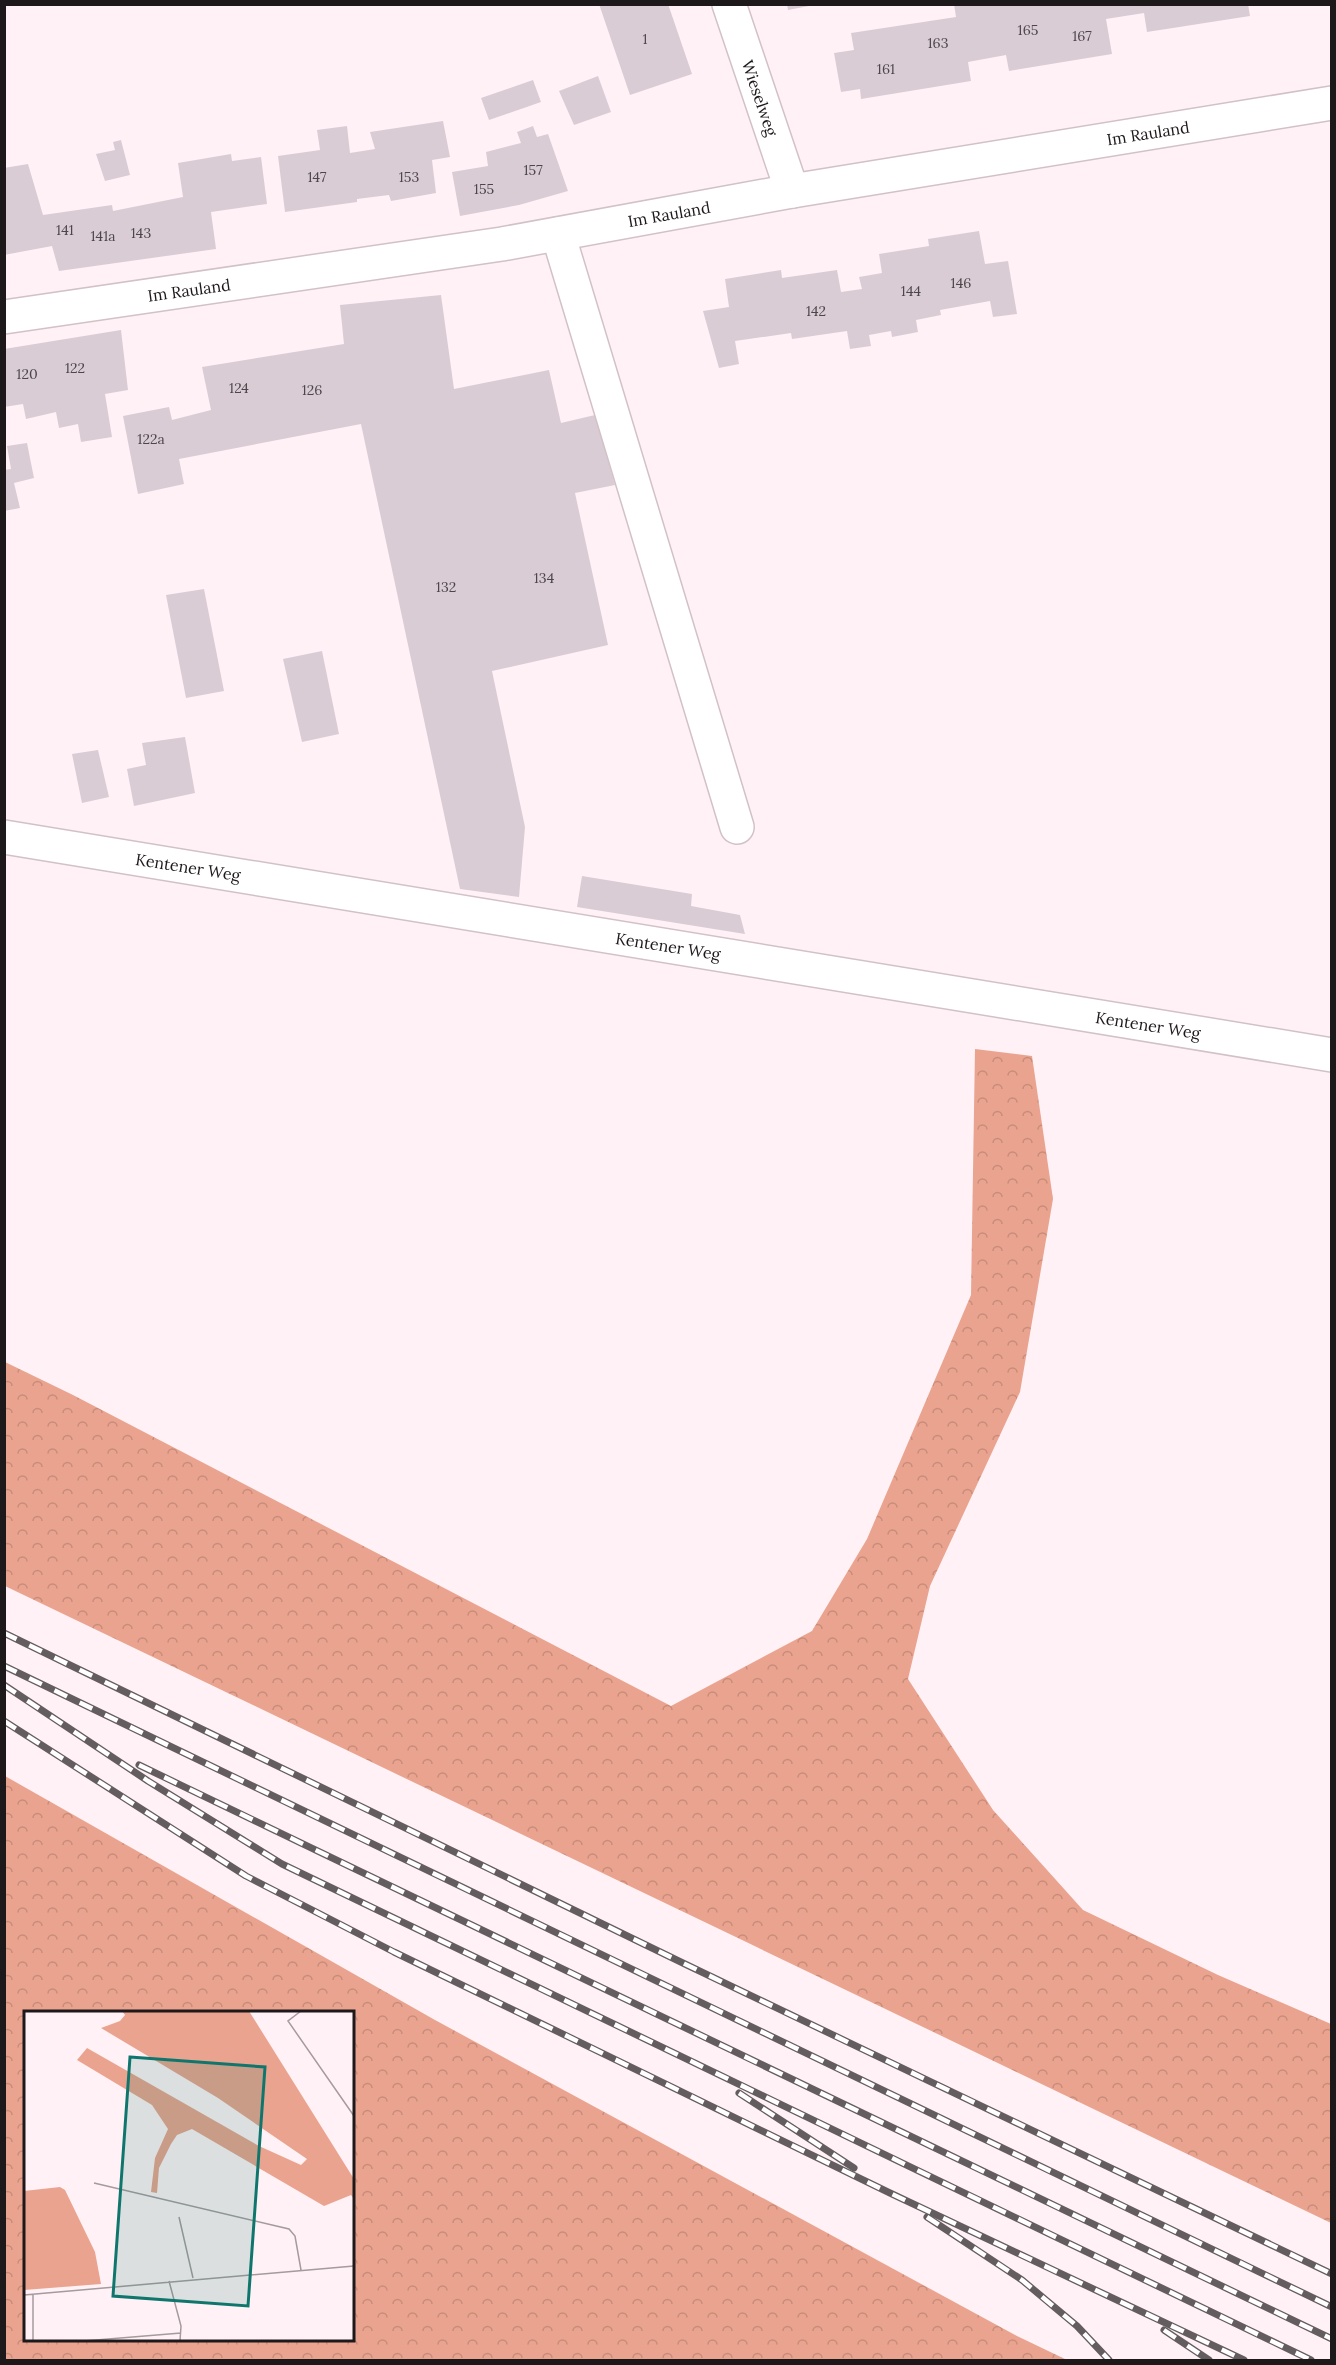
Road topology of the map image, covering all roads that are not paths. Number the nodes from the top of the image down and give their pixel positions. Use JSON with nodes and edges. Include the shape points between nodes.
{"nodes":[{"id":1,"x":729,"y":4,"type":"edge"},
{"id":2,"x":1332,"y":103,"type":"edge"},
{"id":3,"x":792,"y":192,"type":"junction"},
{"id":4,"x":558,"y":234,"type":"junction"},
{"id":5,"x":4,"y":317,"type":"edge"},
{"id":6,"x":737,"y":827,"type":"dead end"},
{"id":7,"x":4,"y":837,"type":"edge"},
{"id":8,"x":1332,"y":1055,"type":"edge"}],
"edges":[{"from":1,"to":3,"type":"street","name":"Wieselweg"},
{"from":2,"to":3,"type":"street","name":"Im Rauland"},
{"from":3,"to":4,"type":"street","name":"Im Rauland"},
{"from":4,"to":5,"type":"street","name":"Im Rauland"},
{"from":4,"to":6,"type":"street"},
{"from":7,"to":8,"type":"street","name":"Kentener Weg"}]}
